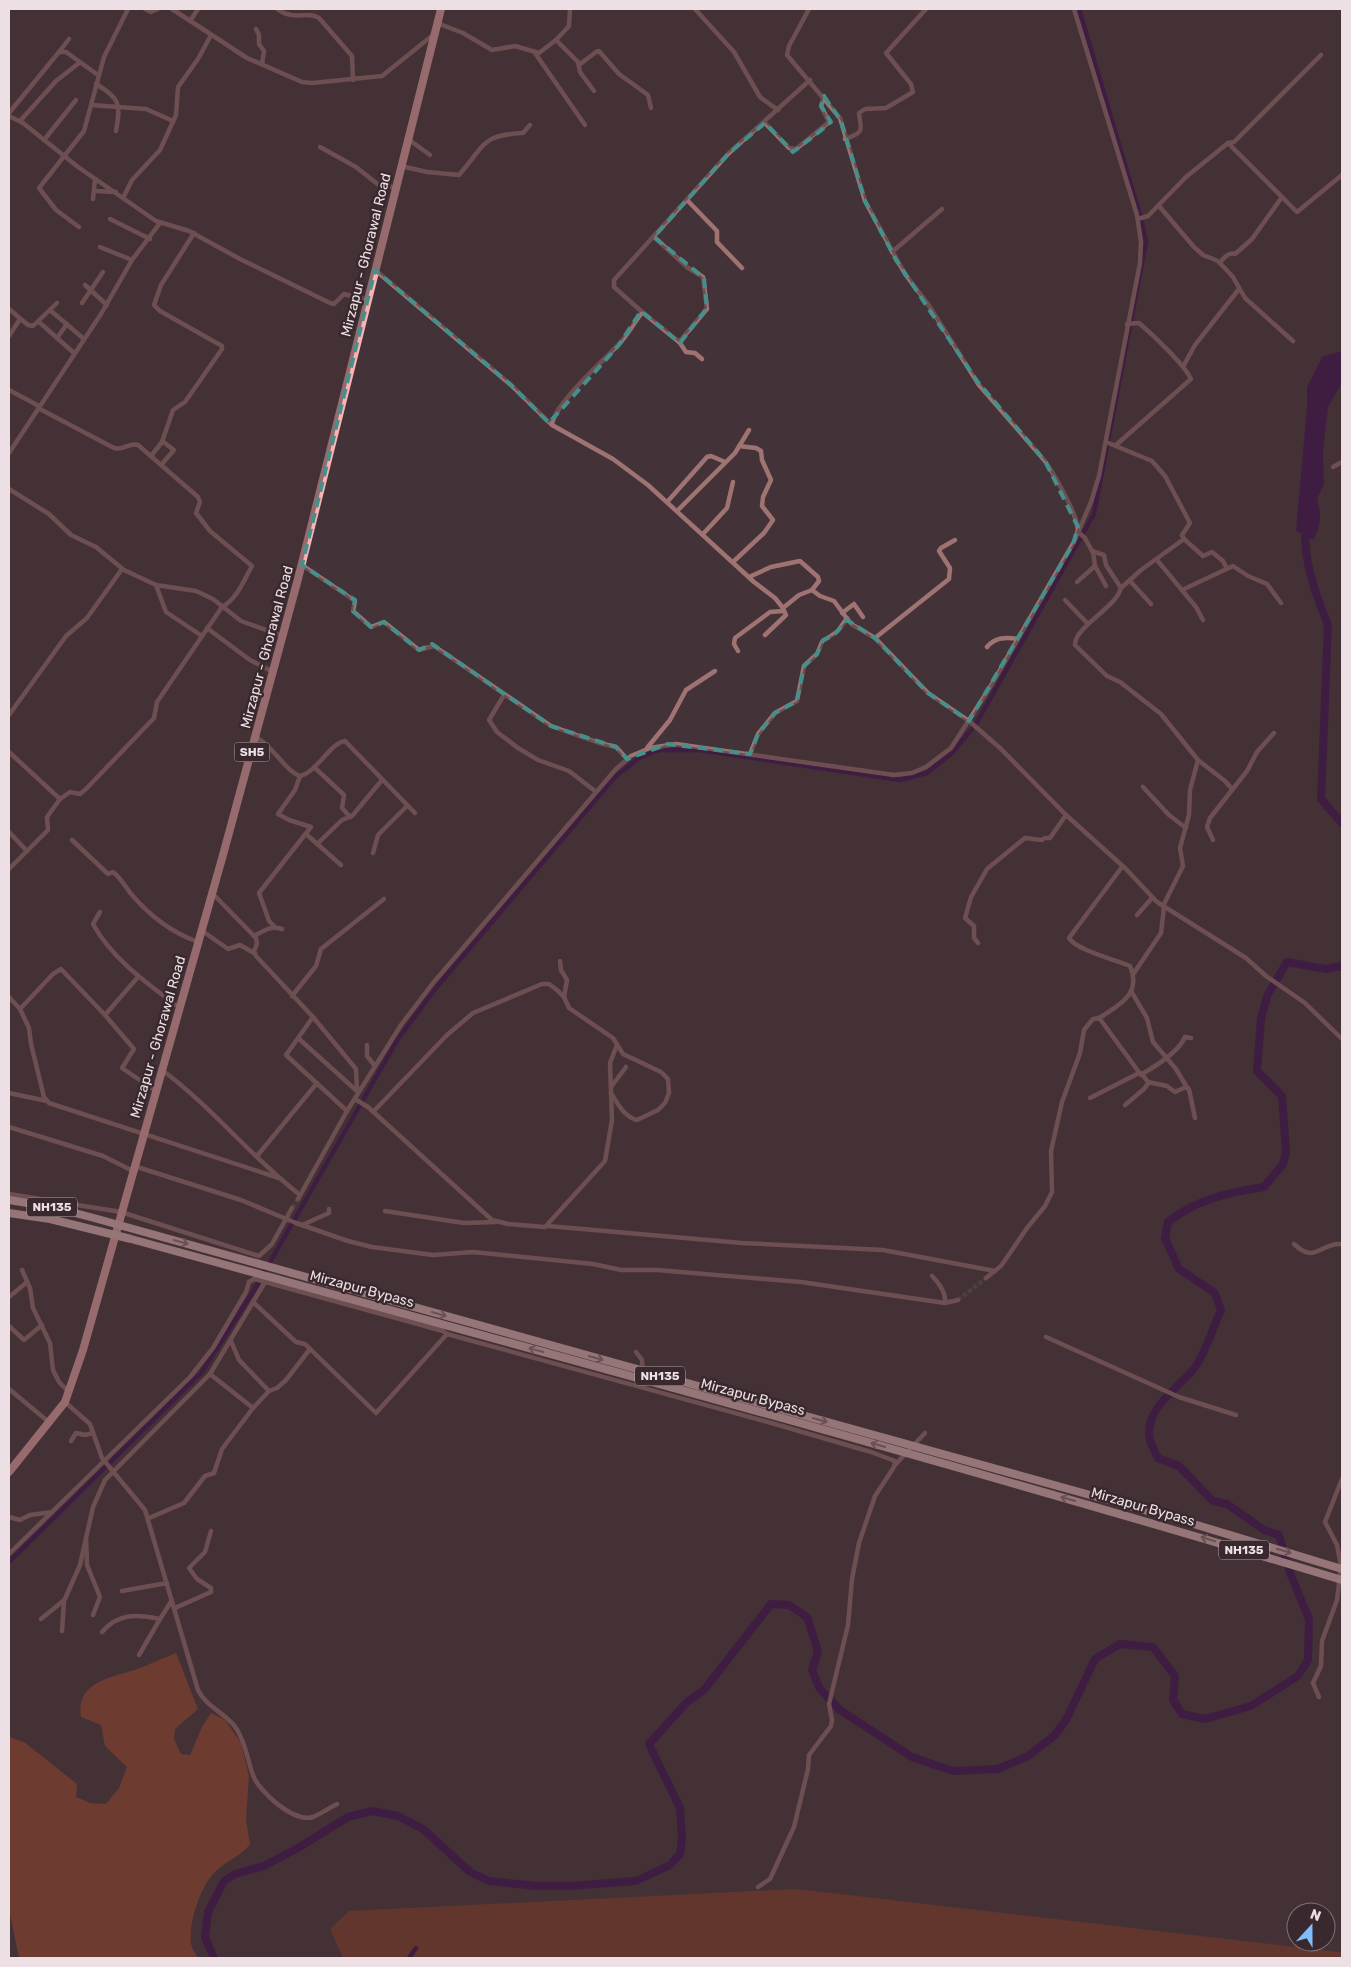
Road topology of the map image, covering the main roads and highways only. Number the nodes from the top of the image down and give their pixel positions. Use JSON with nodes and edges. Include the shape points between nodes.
{"nodes":[{"id":1,"x":441,"y":9,"type":"edge"},
{"id":2,"x":9,"y":1200,"type":"edge"},
{"id":3,"x":9,"y":1213,"type":"edge"},
{"id":4,"x":9,"y":1472,"type":"edge"},
{"id":5,"x":1341,"y":1568,"type":"edge"},
{"id":6,"x":1341,"y":1579,"type":"edge"}],
"edges":[{"from":1,"to":4,"type":"main road","name":"Mirzapur - Ghorawal Road","number":"SH5","via":[[283,636],[69,1392],[50,1423]]},
{"from":2,"to":5,"type":"highway","name":"Mirzapur Bypass","number":"NH135","one_way":true,"via":[[52,1207],[134,1229]]},
{"from":6,"to":3,"type":"highway","name":"Mirzapur Bypass","number":"NH135","one_way":true,"via":[[908,1453],[132,1239]]}]}
